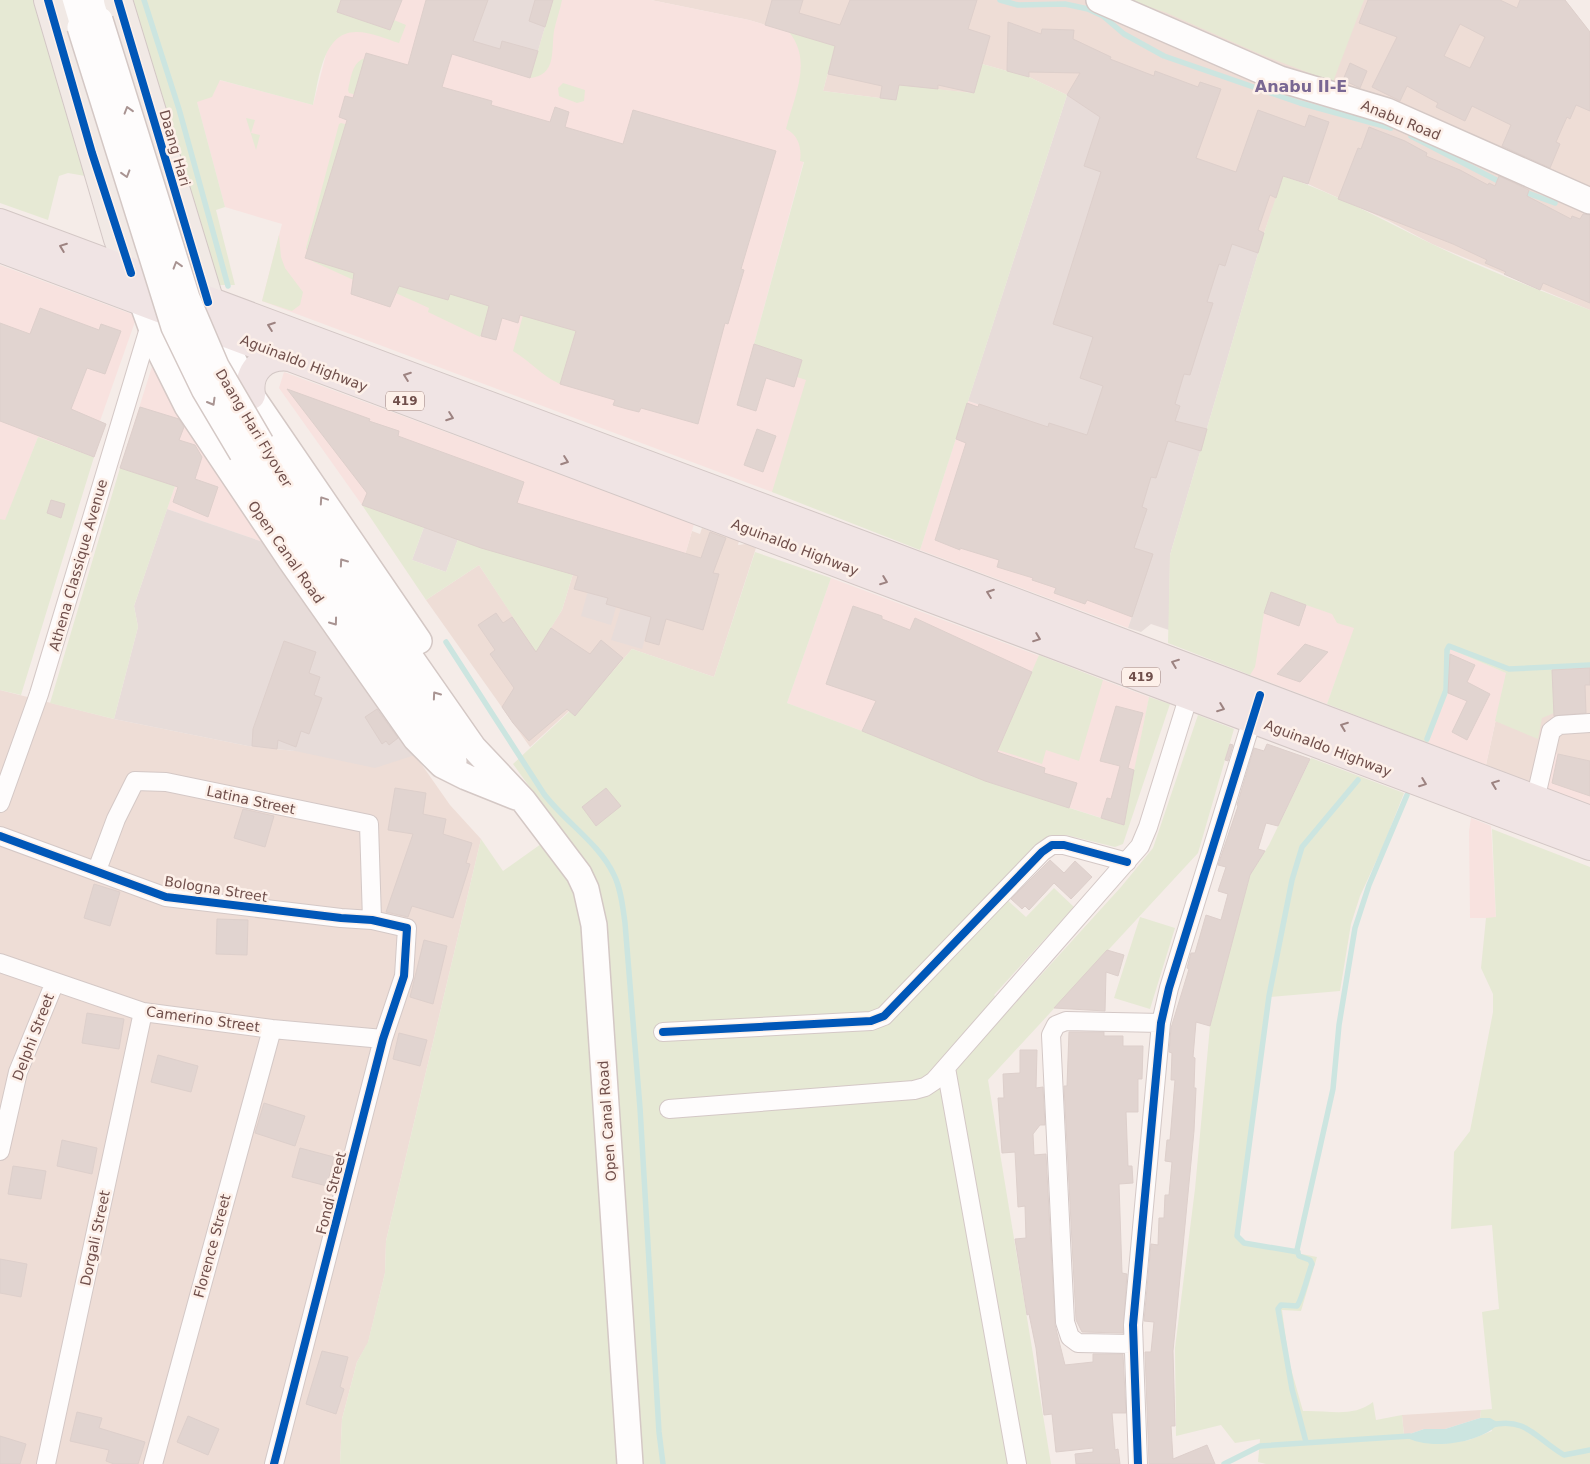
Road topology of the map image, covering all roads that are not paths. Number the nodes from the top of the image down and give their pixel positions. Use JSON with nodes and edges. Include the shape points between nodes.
{"nodes":[{"id":1,"x":48,"y":0,"type":"edge"},
{"id":2,"x":72,"y":0,"type":"edge"},
{"id":3,"x":1099,"y":0,"type":"edge"},
{"id":4,"x":98,"y":12,"type":"edge"},
{"id":5,"x":177,"y":199,"type":"junction"},
{"id":6,"x":1590,"y":201,"type":"edge"},
{"id":7,"x":111,"y":216,"type":"junction"},
{"id":8,"x":0,"y":223,"type":"edge"},
{"id":9,"x":0,"y":248,"type":"edge"},
{"id":10,"x":131,"y":273,"type":"junction"},
{"id":11,"x":208,"y":302,"type":"junction"},
{"id":12,"x":146,"y":313,"type":"junction"},
{"id":13,"x":219,"y":331,"type":"junction"},
{"id":14,"x":290,"y":357,"type":"junction"},
{"id":15,"x":245,"y":384,"type":"junction"},
{"id":16,"x":187,"y":406,"type":"junction"},
{"id":17,"x":313,"y":539,"type":"junction"},
{"id":18,"x":1189,"y":695,"type":"junction"},
{"id":19,"x":1256,"y":707,"type":"junction"},
{"id":20,"x":1590,"y":723,"type":"edge"},
{"id":21,"x":466,"y":777,"type":"junction"},
{"id":22,"x":523,"y":800,"type":"junction"},
{"id":23,"x":0,"y":803,"type":"edge"},
{"id":24,"x":1532,"y":812,"type":"junction"},
{"id":25,"x":1590,"y":820,"type":"edge"},
{"id":26,"x":0,"y":836,"type":"edge"},
{"id":27,"x":1590,"y":846,"type":"edge"},
{"id":28,"x":1127,"y":862,"type":"junction"},
{"id":29,"x":97,"y":870,"type":"junction"},
{"id":30,"x":372,"y":920,"type":"junction"},
{"id":31,"x":407,"y":928,"type":"joint"},
{"id":32,"x":0,"y":963,"type":"edge"},
{"id":33,"x":55,"y":982,"type":"junction"},
{"id":34,"x":142,"y":1012,"type":"junction"},
{"id":35,"x":1161,"y":1023,"type":"junction"},
{"id":36,"x":272,"y":1029,"type":"junction"},
{"id":37,"x":663,"y":1032,"type":"dead end"},
{"id":38,"x":383,"y":1039,"type":"junction"},
{"id":39,"x":946,"y":1068,"type":"junction"},
{"id":40,"x":669,"y":1109,"type":"dead end"},
{"id":41,"x":0,"y":1151,"type":"edge"},
{"id":42,"x":1132,"y":1344,"type":"junction"},
{"id":43,"x":46,"y":1464,"type":"edge"},
{"id":44,"x":153,"y":1464,"type":"edge"},
{"id":45,"x":274,"y":1464,"type":"edge"},
{"id":46,"x":630,"y":1464,"type":"edge"},
{"id":47,"x":1017,"y":1464,"type":"edge"},
{"id":48,"x":1138,"y":1464,"type":"edge"}],
"edges":[{"from":1,"to":7,"type":"main road"},
{"from":2,"to":4,"type":"main road","name":"Daang Hari Flyover"},
{"from":3,"to":6,"type":"main road","name":"Anabu Road","via":[[1280,78],[1387,111]]},
{"from":4,"to":5,"type":"main road","name":"Daang Hari"},
{"from":4,"to":17,"type":"main road","name":"Daang Hari Flyover","bridge":true,"via":[[184,290],[206,347]]},
{"from":5,"to":7,"type":"main road","via":[[174,218],[152,236],[144,238],[127,234]]},
{"from":5,"to":11,"type":"main road","name":"Daang Hari"},
{"from":7,"to":10,"type":"main road"},
{"from":10,"to":8,"type":"highway","name":"Aguinaldo Highway","number":"419","one_way":true},
{"from":9,"to":12,"type":"highway","name":"Aguinaldo Highway","number":"419"},
{"from":10,"to":11,"type":"highway","name":"Aguinaldo Highway","number":"419"},
{"from":10,"to":12,"type":"main road"},
{"from":11,"to":13,"type":"main road","name":"Daang Hari"},
{"from":19,"to":11,"type":"highway","name":"Aguinaldo Highway","number":"419","one_way":true},
{"from":12,"to":13,"type":"highway","name":"Aguinaldo Highway","number":"419"},
{"from":12,"to":16,"type":"main road","name":"Open Canal Road","via":[[166,365]]},
{"from":12,"to":23,"type":"street","name":"Athena Classique Avenue","via":[[42,685]]},
{"from":13,"to":14,"type":"highway","name":"Aguinaldo Highway","number":"419"},
{"from":13,"to":15,"type":"main road"},
{"from":14,"to":15,"type":"highway","via":[[272,357],[258,366],[251,380]]},
{"from":14,"to":18,"type":"highway","name":"Aguinaldo Highway","number":"419","one_way":true},
{"from":15,"to":16,"type":"main road","via":[[225,366],[209,367],[191,382]]},
{"from":22,"to":15,"type":"main road","one_way":true,"via":[[490,744]]},
{"from":16,"to":21,"type":"main road","name":"Open Canal Road","one_way":true,"via":[[416,739],[442,765]]},
{"from":17,"to":21,"type":"main road","name":"Daang Hari Flyover"},
{"from":22,"to":17,"type":"main road","name":"Daang Hari Flyover","one_way":true,"via":[[473,747]]},
{"from":18,"to":19,"type":"highway","name":"Aguinaldo Highway","number":"419","one_way":true},
{"from":18,"to":28,"type":"street","via":[[1144,837]]},
{"from":19,"to":24,"type":"highway","name":"Aguinaldo Highway","number":"419"},
{"from":19,"to":35,"type":"street"},
{"from":20,"to":24,"type":"street","via":[[1560,725],[1551,732]]},
{"from":21,"to":22,"type":"main road","name":"Open Canal Road"},
{"from":22,"to":46,"type":"main road","name":"Open Canal Road","via":[[579,874],[594,925]]},
{"from":24,"to":25,"type":"highway","name":"Aguinaldo Highway","number":"419"},
{"from":24,"to":27,"type":"highway","name":"Aguinaldo Highway","number":"419"},
{"from":26,"to":29,"type":"street","name":"Bologna Street"},
{"from":28,"to":37,"type":"street","via":[[1064,844],[1052,845],[884,1016],[871,1021]]},
{"from":28,"to":39,"type":"street"},
{"from":29,"to":30,"type":"street","name":"Bologna Street","via":[[166,897]]},
{"from":29,"to":30,"type":"street","name":"Latina Street","via":[[116,819],[135,781],[166,782],[369,824]]},
{"from":30,"to":31,"type":"street","name":"Bologna Street"},
{"from":31,"to":38,"type":"street","name":"Fondi Street","via":[[404,976]]},
{"from":32,"to":33,"type":"street","name":"Camerino Street"},
{"from":33,"to":34,"type":"street","name":"Camerino Street"},
{"from":33,"to":41,"type":"street","name":"Delphi Street","via":[[18,1072]]},
{"from":34,"to":36,"type":"street","name":"Camerino Street"},
{"from":34,"to":43,"type":"street","name":"Dorgali Street"},
{"from":35,"to":42,"type":"street"},
{"from":35,"to":42,"type":"street","via":[[1066,1021],[1056,1025],[1051,1035],[1064,1322],[1070,1337],[1078,1343]]},
{"from":36,"to":38,"type":"street","name":"Camerino Street"},
{"from":36,"to":44,"type":"street","name":"Florence Street"},
{"from":38,"to":45,"type":"street","name":"Fondi Street"},
{"from":39,"to":40,"type":"street","via":[[934,1081],[914,1090]]},
{"from":39,"to":47,"type":"street"},
{"from":42,"to":48,"type":"street"}]}
